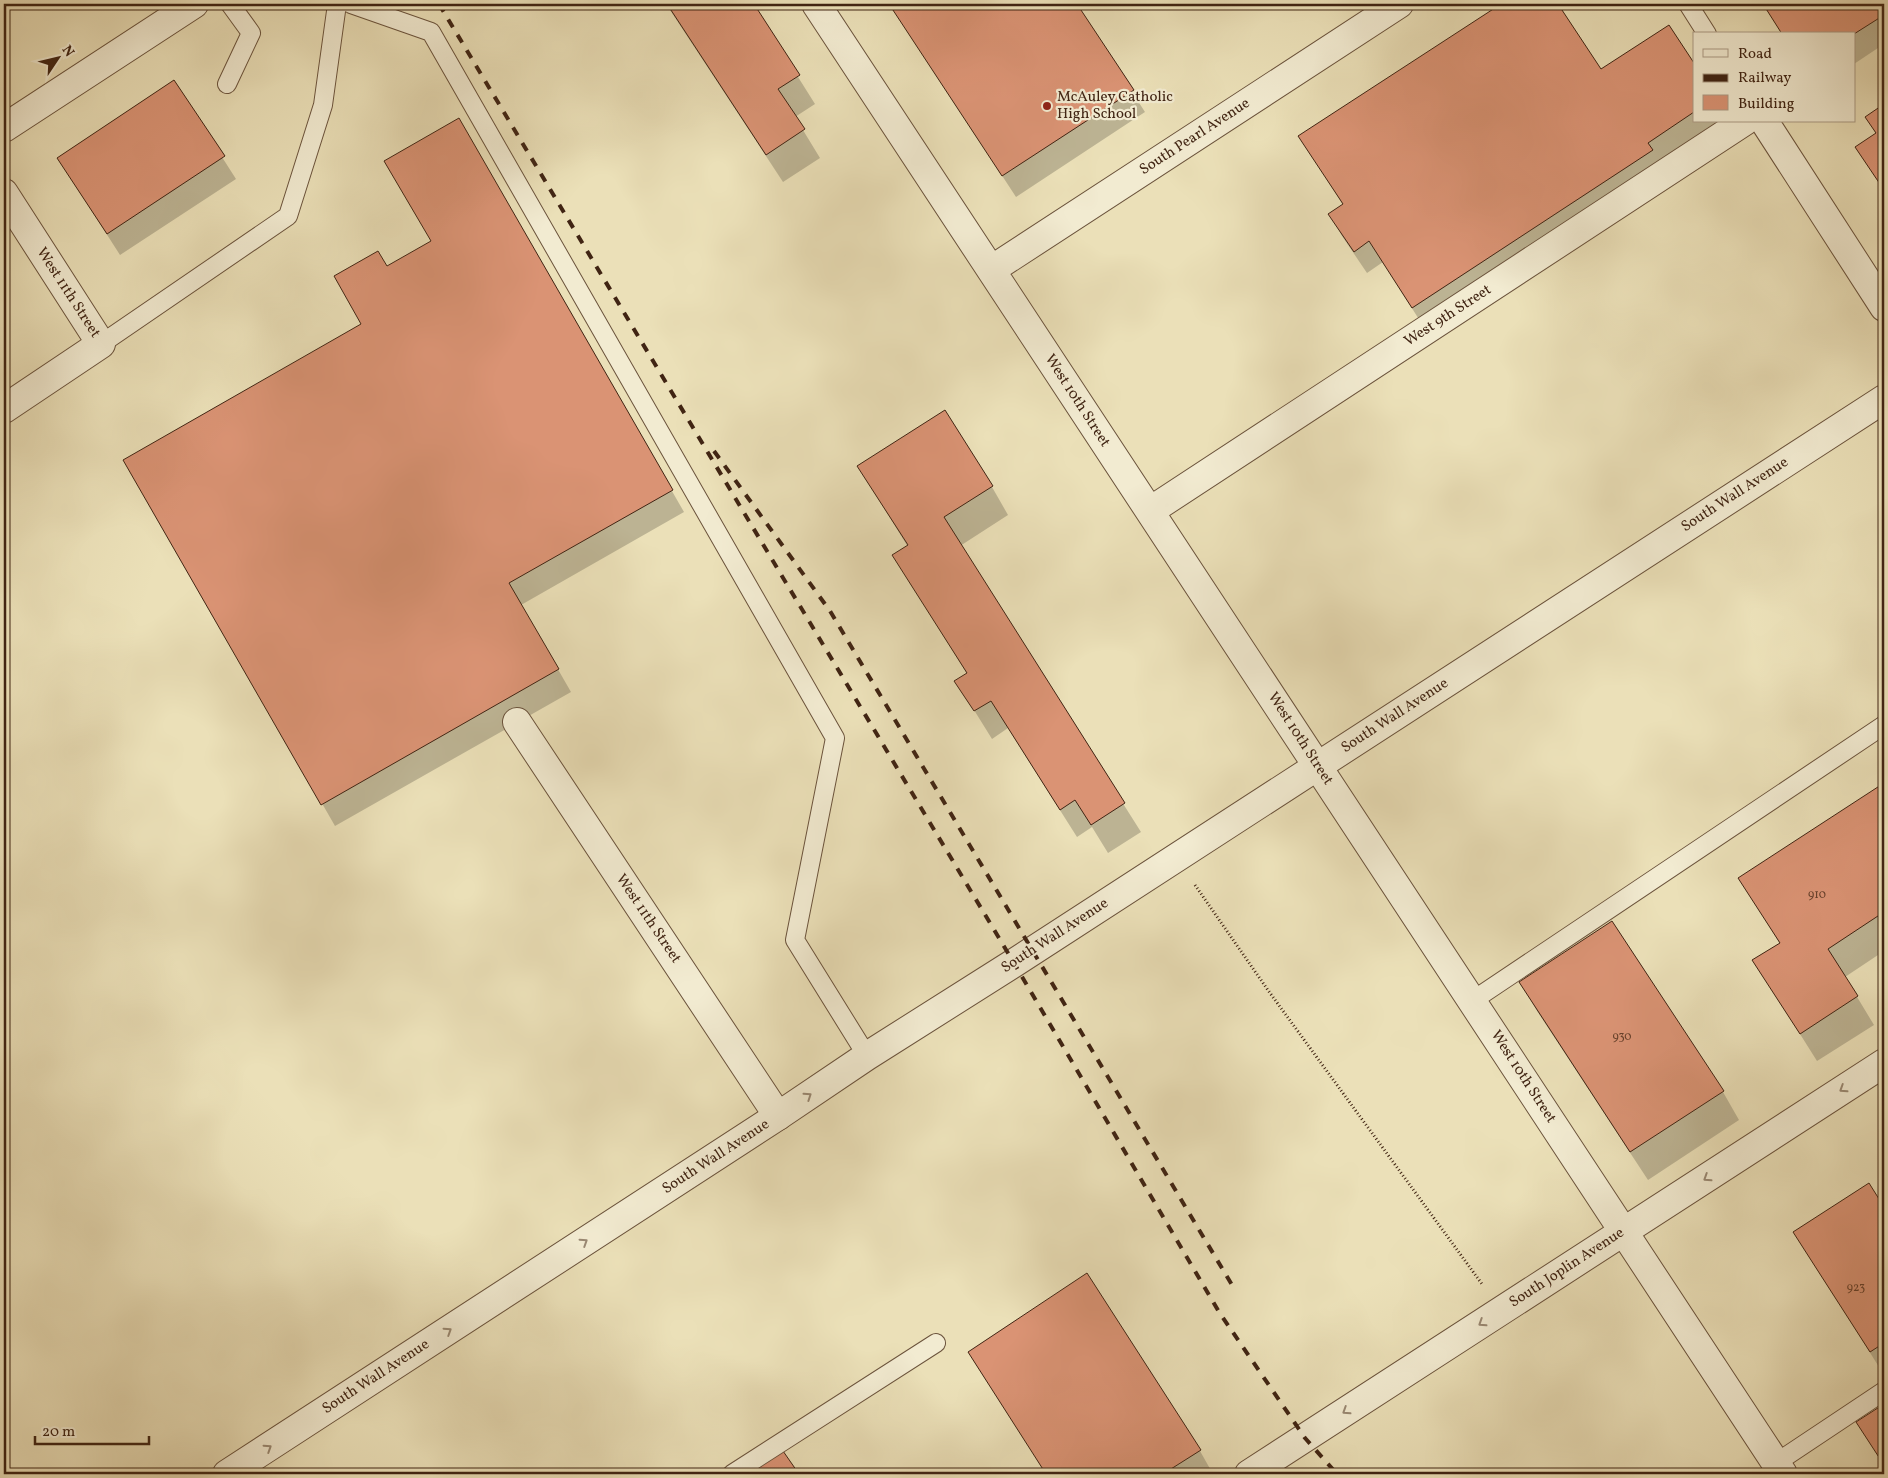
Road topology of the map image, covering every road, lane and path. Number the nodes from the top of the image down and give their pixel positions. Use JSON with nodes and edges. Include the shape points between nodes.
{"nodes":[{"id":1,"x":194,"y":4,"type":"edge"},
{"id":2,"x":230,"y":4,"type":"edge"},
{"id":3,"x":337,"y":4,"type":"edge"},
{"id":4,"x":351,"y":4,"type":"edge"},
{"id":5,"x":816,"y":4,"type":"edge"},
{"id":6,"x":1399,"y":4,"type":"edge"},
{"id":7,"x":1688,"y":4,"type":"edge"},
{"id":8,"x":1706,"y":32,"type":"edge"},
{"id":9,"x":227,"y":84,"type":"dead end"},
{"id":10,"x":1743,"y":122,"type":"edge"},
{"id":11,"x":1765,"y":122,"type":"edge"},
{"id":12,"x":4,"y":128,"type":"edge"},
{"id":13,"x":4,"y":193,"type":"edge"},
{"id":14,"x":991,"y":270,"type":"junction"},
{"id":15,"x":1884,"y":306,"type":"edge"},
{"id":16,"x":101,"y":344,"type":"junction"},
{"id":17,"x":1884,"y":398,"type":"edge"},
{"id":18,"x":4,"y":409,"type":"edge"},
{"id":19,"x":1150,"y":512,"type":"junction"},
{"id":20,"x":517,"y":722,"type":"dead end"},
{"id":21,"x":1884,"y":725,"type":"edge"},
{"id":22,"x":1318,"y":766,"type":"junction"},
{"id":23,"x":1176,"y":858,"type":"junction"},
{"id":24,"x":1472,"y":1001,"type":"junction"},
{"id":25,"x":867,"y":1056,"type":"junction"},
{"id":26,"x":1884,"y":1063,"type":"edge"},
{"id":27,"x":778,"y":1116,"type":"junction"},
{"id":28,"x":1624,"y":1231,"type":"junction"},
{"id":29,"x":1502,"y":1311,"type":"junction"},
{"id":30,"x":936,"y":1343,"type":"dead end"},
{"id":31,"x":1884,"y":1391,"type":"edge"},
{"id":32,"x":1780,"y":1469,"type":"edge"},
{"id":33,"x":230,"y":1473,"type":"edge"},
{"id":34,"x":732,"y":1474,"type":"edge"},
{"id":35,"x":1249,"y":1474,"type":"edge"}],
"edges":[{"from":1,"to":12,"type":"street"},
{"from":2,"to":9,"type":"lane","via":[[251,33]]},
{"from":3,"to":16,"type":"lane","via":[[323,105],[288,216]]},
{"from":4,"to":25,"type":"lane","via":[[431,32],[835,738],[796,940]]},
{"from":5,"to":14,"type":"street","name":"West 10th Street"},
{"from":6,"to":14,"type":"street","name":"South Pearl Avenue"},
{"from":7,"to":8,"type":"lane"},
{"from":10,"to":19,"type":"street","name":"West 9th Street"},
{"from":11,"to":15,"type":"street"},
{"from":13,"to":16,"type":"street","name":"West 11th Street"},
{"from":14,"to":19,"type":"street","name":"West 10th Street"},
{"from":16,"to":18,"type":"street","name":"West 11th Street"},
{"from":17,"to":22,"type":"street","name":"South Wall Avenue"},
{"from":19,"to":22,"type":"street","name":"West 10th Street"},
{"from":20,"to":27,"type":"street","name":"West 11th Street"},
{"from":21,"to":24,"type":"lane"},
{"from":22,"to":23,"type":"street","name":"South Wall Avenue"},
{"from":22,"to":24,"type":"street","name":"West 10th Street"},
{"from":23,"to":25,"type":"street","name":"South Wall Avenue"},
{"from":23,"to":29,"type":"path"},
{"from":24,"to":28,"type":"street","name":"West 10th Street"},
{"from":27,"to":25,"type":"street","name":"South Wall Avenue","one_way":true},
{"from":26,"to":28,"type":"street","name":"South Joplin Avenue","one_way":true},
{"from":33,"to":27,"type":"street","name":"South Wall Avenue","one_way":true},
{"from":28,"to":29,"type":"street","name":"South Joplin Avenue"},
{"from":28,"to":32,"type":"street","name":"West 10th Street"},
{"from":29,"to":35,"type":"street","name":"South Joplin Avenue","one_way":true},
{"from":30,"to":34,"type":"lane"},
{"from":31,"to":32,"type":"lane"}]}
